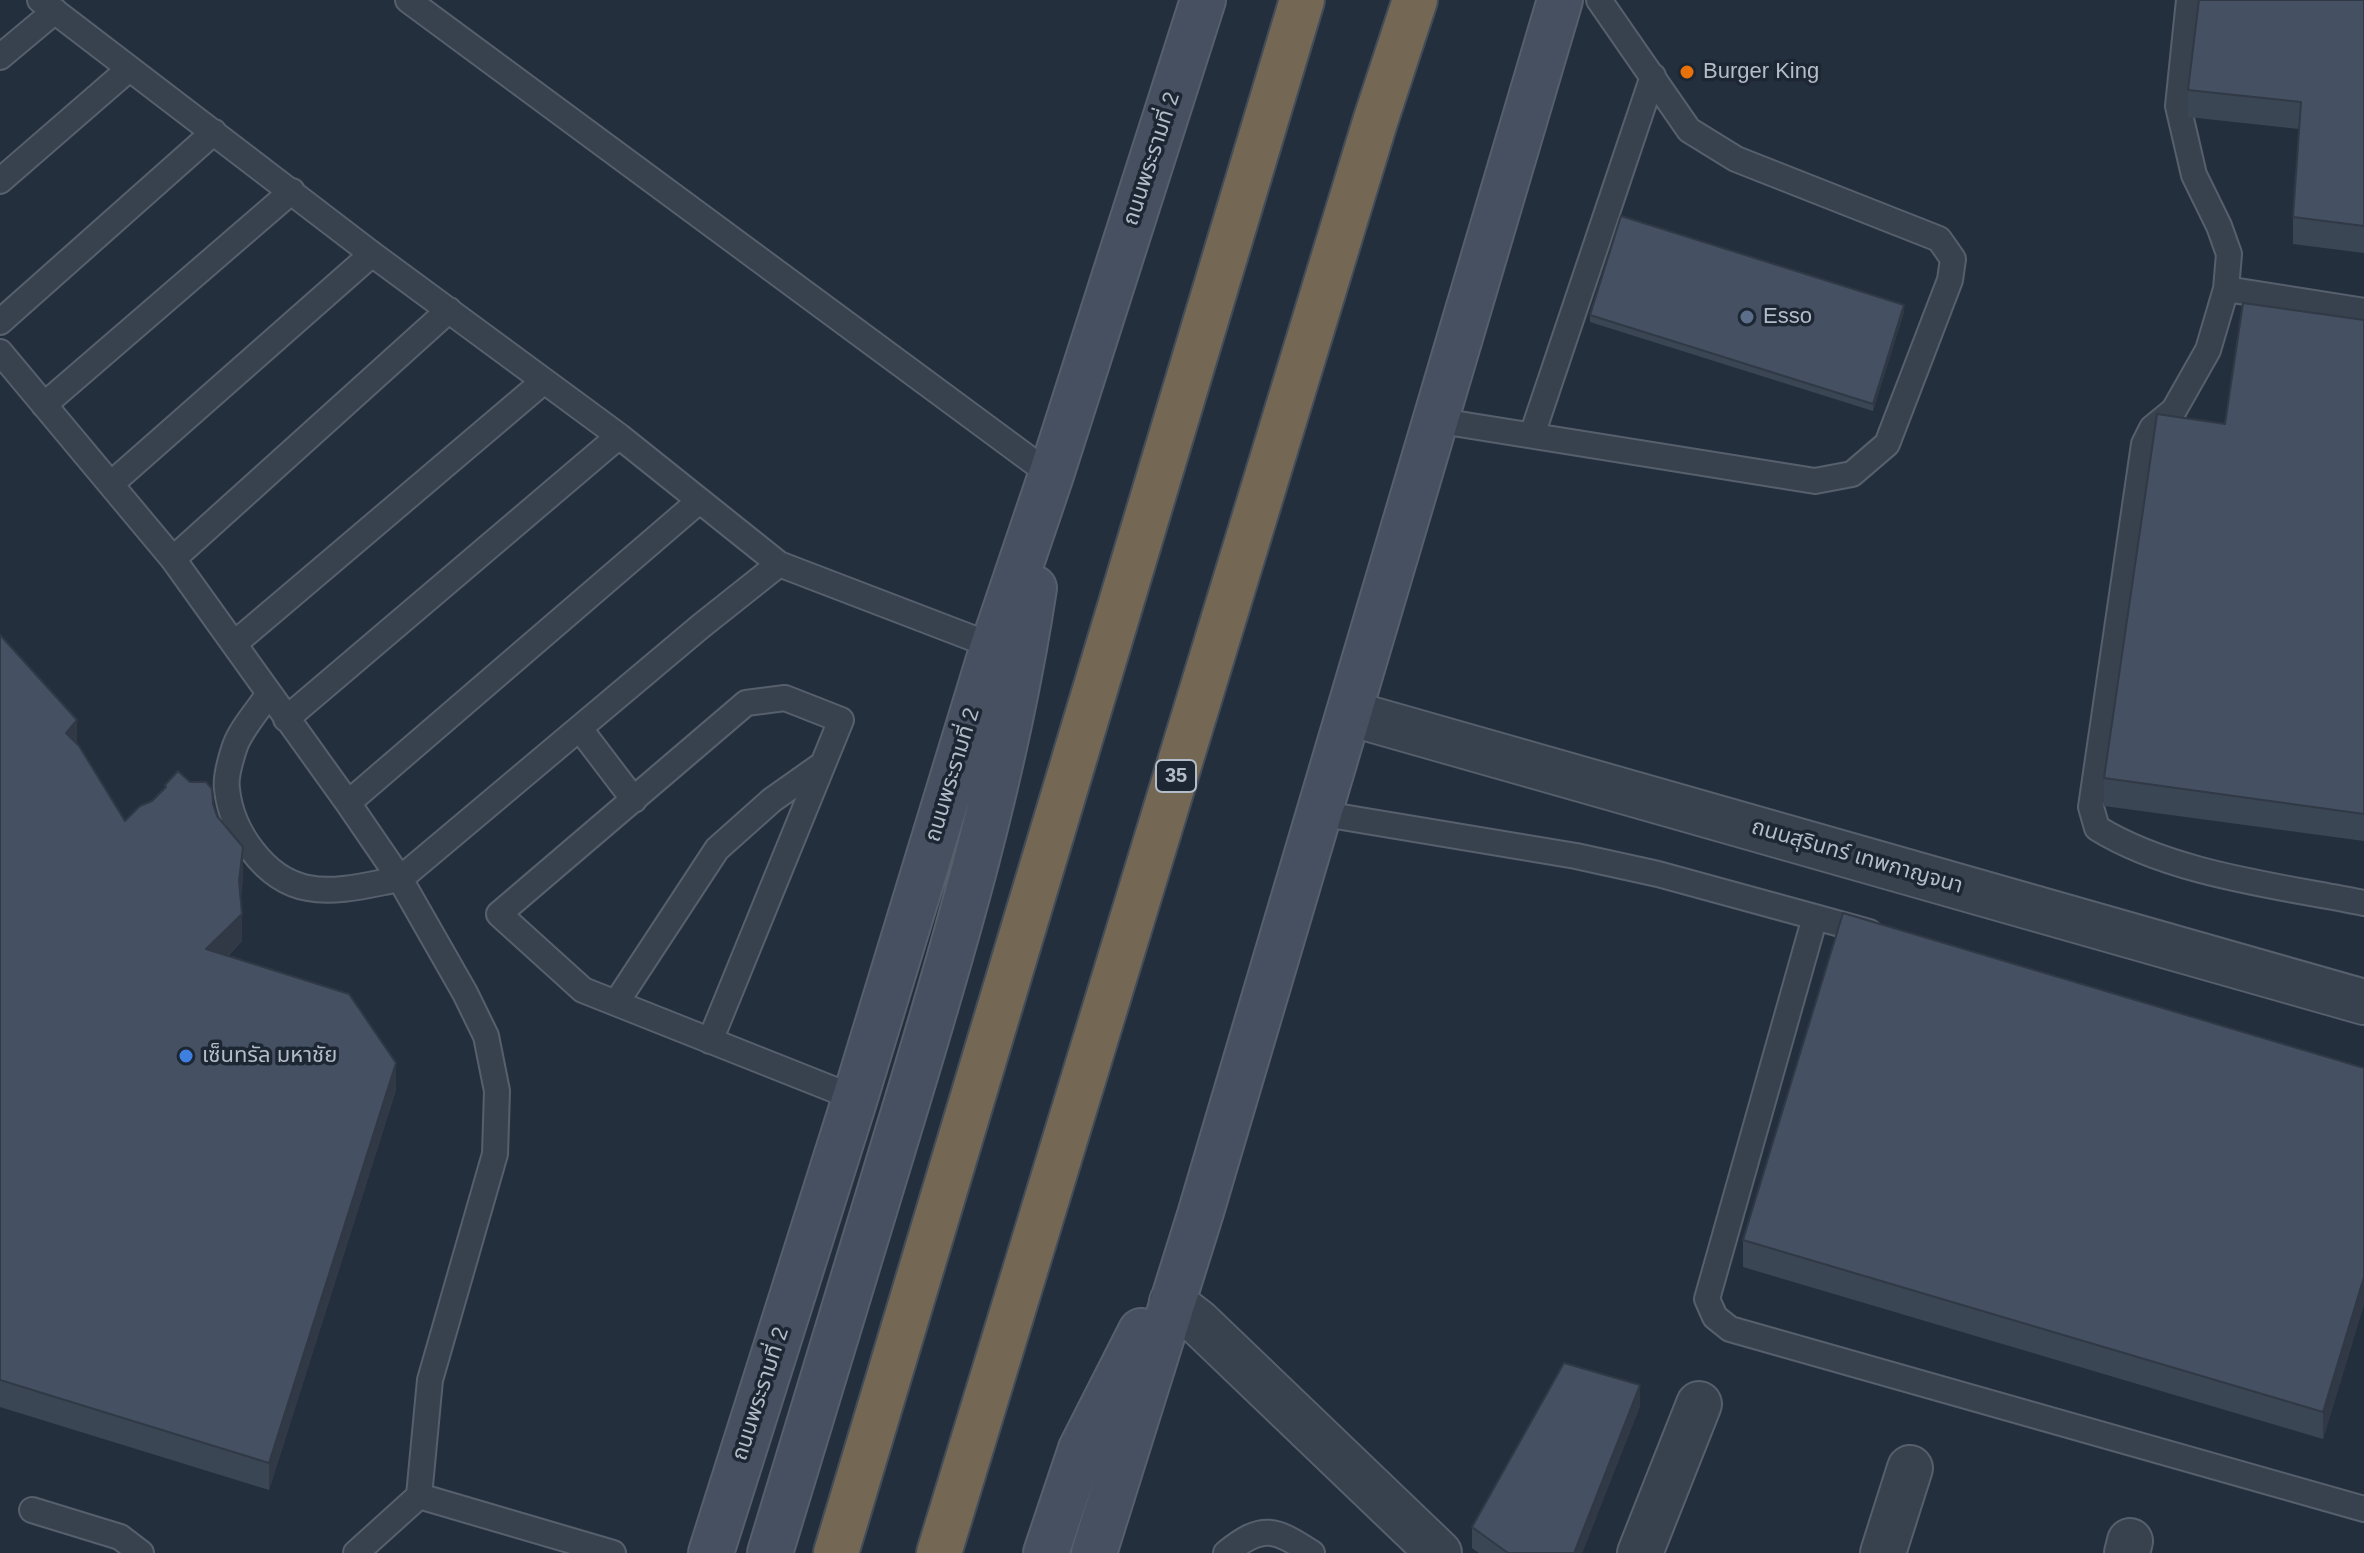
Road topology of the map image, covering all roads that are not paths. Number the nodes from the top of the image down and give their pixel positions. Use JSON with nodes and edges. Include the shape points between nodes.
{"nodes":[{"id":1,"x":408,"y":0,"type":"edge"},
{"id":2,"x":1302,"y":0,"type":"edge"},
{"id":3,"x":1415,"y":0,"type":"edge"},
{"id":4,"x":1560,"y":0,"type":"edge"},
{"id":5,"x":1599,"y":0,"type":"edge"},
{"id":6,"x":2189,"y":0,"type":"edge"},
{"id":7,"x":1197,"y":2,"type":"edge"},
{"id":8,"x":48,"y":5,"type":"edge"},
{"id":9,"x":0,"y":57,"type":"edge"},
{"id":10,"x":129,"y":69,"type":"junction"},
{"id":11,"x":1653,"y":76,"type":"junction"},
{"id":12,"x":214,"y":132,"type":"junction"},
{"id":13,"x":0,"y":181,"type":"edge"},
{"id":14,"x":292,"y":191,"type":"junction"},
{"id":15,"x":372,"y":254,"type":"junction"},
{"id":16,"x":2226,"y":289,"type":"junction"},
{"id":17,"x":449,"y":310,"type":"junction"},
{"id":18,"x":2364,"y":311,"type":"edge"},
{"id":19,"x":0,"y":322,"type":"edge"},
{"id":20,"x":0,"y":352,"type":"edge"},
{"id":21,"x":544,"y":381,"type":"junction"},
{"id":22,"x":44,"y":405,"type":"junction"},
{"id":23,"x":1434,"y":420,"type":"junction"},
{"id":24,"x":1532,"y":435,"type":"junction"},
{"id":25,"x":619,"y":436,"type":"junction"},
{"id":26,"x":1051,"y":475,"type":"junction"},
{"id":27,"x":111,"y":484,"type":"junction"},
{"id":28,"x":698,"y":502,"type":"junction"},
{"id":29,"x":173,"y":559,"type":"junction"},
{"id":30,"x":779,"y":564,"type":"junction"},
{"id":31,"x":234,"y":644,"type":"junction"},
{"id":32,"x":993,"y":646,"type":"junction"},
{"id":33,"x":268,"y":695,"type":"junction"},
{"id":34,"x":1349,"y":713,"type":"junction"},
{"id":35,"x":286,"y":719,"type":"junction"},
{"id":36,"x":580,"y":729,"type":"junction"},
{"id":37,"x":823,"y":764,"type":"junction"},
{"id":38,"x":634,"y":800,"type":"junction"},
{"id":39,"x":348,"y":803,"type":"junction"},
{"id":40,"x":1318,"y":813,"type":"junction"},
{"id":41,"x":400,"y":879,"type":"junction"},
{"id":42,"x":2364,"y":903,"type":"edge"},
{"id":43,"x":1815,"y":917,"type":"junction"},
{"id":44,"x":1891,"y":939,"type":"edge"},
{"id":45,"x":2364,"y":1002,"type":"edge"},
{"id":46,"x":616,"y":1003,"type":"junction"},
{"id":47,"x":710,"y":1041,"type":"junction"},
{"id":48,"x":855,"y":1098,"type":"junction"},
{"id":49,"x":1200,"y":1215,"type":"junction"},
{"id":50,"x":1172,"y":1302,"type":"junction"},
{"id":51,"x":1699,"y":1404,"type":"dead end"},
{"id":52,"x":1910,"y":1468,"type":"dead end"},
{"id":53,"x":419,"y":1496,"type":"junction"},
{"id":54,"x":2364,"y":1509,"type":"edge"},
{"id":55,"x":32,"y":1510,"type":"dead end"},
{"id":56,"x":141,"y":1553,"type":"edge"},
{"id":57,"x":356,"y":1553,"type":"edge"},
{"id":58,"x":613,"y":1553,"type":"edge"},
{"id":59,"x":711,"y":1553,"type":"edge"},
{"id":60,"x":770,"y":1553,"type":"edge"},
{"id":61,"x":836,"y":1553,"type":"edge"},
{"id":62,"x":939,"y":1553,"type":"edge"},
{"id":63,"x":1046,"y":1553,"type":"edge"},
{"id":64,"x":1094,"y":1553,"type":"edge"},
{"id":65,"x":1226,"y":1553,"type":"edge"},
{"id":66,"x":1312,"y":1553,"type":"edge"},
{"id":67,"x":1439,"y":1553,"type":"edge"},
{"id":68,"x":1640,"y":1553,"type":"edge"},
{"id":69,"x":1883,"y":1553,"type":"edge"}],
"edges":[{"from":1,"to":26,"type":"lane"},
{"from":2,"to":61,"type":"highway"},
{"from":3,"to":62,"type":"highway","number":"35"},
{"from":4,"to":23,"type":"main road"},
{"from":5,"to":11,"type":"lane"},
{"from":6,"to":16,"type":"lane","via":[[2178,106],[2194,175],[2229,254]]},
{"from":7,"to":26,"type":"main road","name":"ถนนพระรามที่ 2"},
{"from":8,"to":9,"type":"lane"},
{"from":8,"to":10,"type":"lane"},
{"from":10,"to":12,"type":"lane"},
{"from":10,"to":13,"type":"lane"},
{"from":11,"to":24,"type":"lane"},
{"from":11,"to":24,"type":"lane","via":[[1689,130],[1736,159],[1939,239],[1953,259],[1950,280],[1887,444],[1852,474],[1815,481]]},
{"from":12,"to":14,"type":"lane"},
{"from":12,"to":19,"type":"lane"},
{"from":14,"to":15,"type":"lane"},
{"from":14,"to":22,"type":"lane"},
{"from":15,"to":17,"type":"lane"},
{"from":15,"to":27,"type":"lane"},
{"from":16,"to":18,"type":"lane"},
{"from":16,"to":42,"type":"lane","via":[[2208,350],[2174,410],[2152,428],[2144,444],[2091,807],[2097,828],[2124,845],[2196,868]]},
{"from":17,"to":21,"type":"lane"},
{"from":17,"to":29,"type":"lane"},
{"from":20,"to":22,"type":"lane"},
{"from":21,"to":25,"type":"lane"},
{"from":21,"to":31,"type":"lane"},
{"from":22,"to":27,"type":"lane"},
{"from":23,"to":24,"type":"lane"},
{"from":23,"to":34,"type":"main road"},
{"from":25,"to":28,"type":"lane"},
{"from":25,"to":35,"type":"lane"},
{"from":26,"to":32,"type":"main road","name":"ถนนพระรามที่ 2"},
{"from":26,"to":60,"type":"main road","via":[[1021,672],[984,831]]},
{"from":27,"to":29,"type":"lane"},
{"from":28,"to":30,"type":"lane"},
{"from":28,"to":39,"type":"lane"},
{"from":29,"to":31,"type":"lane"},
{"from":30,"to":32,"type":"lane"},
{"from":30,"to":36,"type":"lane"},
{"from":31,"to":33,"type":"lane"},
{"from":32,"to":48,"type":"main road","name":"ถนนพระรามที่ 2"},
{"from":33,"to":35,"type":"lane"},
{"from":33,"to":41,"type":"lane","via":[[236,743],[226,786],[236,825],[254,854],[284,880],[308,889]]},
{"from":34,"to":40,"type":"main road"},
{"from":34,"to":45,"type":"street","name":"ถนนสุรินทร์ เทพกาญจนา"},
{"from":35,"to":39,"type":"lane"},
{"from":36,"to":38,"type":"lane"},
{"from":36,"to":41,"type":"lane"},
{"from":37,"to":38,"type":"lane","via":[[841,720],[785,698],[746,703]]},
{"from":37,"to":46,"type":"lane","via":[[717,849]]},
{"from":37,"to":47,"type":"lane"},
{"from":38,"to":46,"type":"lane","via":[[499,914],[583,990]]},
{"from":39,"to":41,"type":"lane"},
{"from":40,"to":43,"type":"lane","via":[[1576,856]]},
{"from":40,"to":49,"type":"main road"},
{"from":41,"to":53,"type":"lane","via":[[486,1036],[497,1091],[495,1154],[430,1380]]},
{"from":43,"to":44,"type":"lane"},
{"from":43,"to":54,"type":"lane","via":[[1707,1299],[1715,1317],[1730,1329]]},
{"from":46,"to":47,"type":"lane"},
{"from":47,"to":48,"type":"lane"},
{"from":48,"to":59,"type":"main road","name":"ถนนพระรามที่ 2"},
{"from":49,"to":50,"type":"main road"},
{"from":49,"to":63,"type":"main road","via":[[1081,1449]]},
{"from":50,"to":64,"type":"main road"},
{"from":50,"to":67,"type":"street"},
{"from":51,"to":68,"type":"street"},
{"from":52,"to":69,"type":"street"},
{"from":53,"to":57,"type":"lane"},
{"from":53,"to":58,"type":"lane"},
{"from":55,"to":56,"type":"lane","via":[[120,1537]]},
{"from":65,"to":66,"type":"lane","via":[[1260,1533],[1281,1534]]}]}
